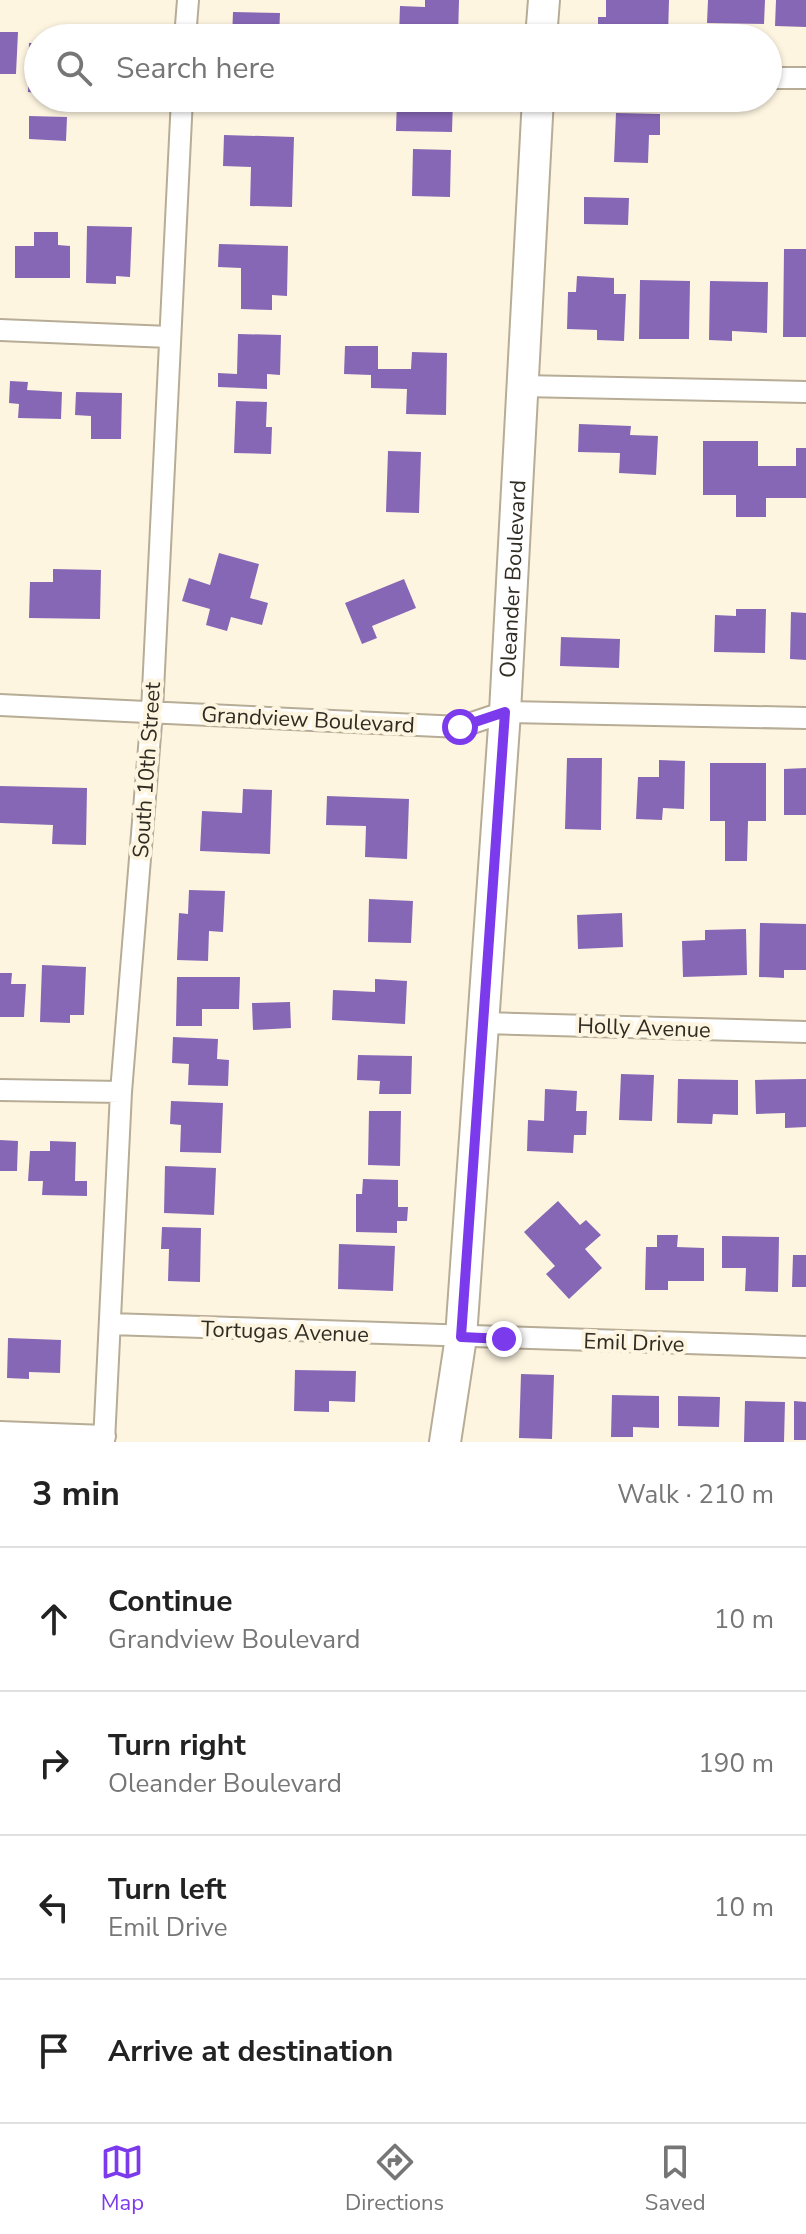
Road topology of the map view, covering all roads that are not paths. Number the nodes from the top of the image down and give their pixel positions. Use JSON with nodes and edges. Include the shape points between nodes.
{"nodes":[{"id":1,"x":188,"y":0,"type":"edge"},
{"id":2,"x":544,"y":0,"type":"edge"},
{"id":3,"x":186,"y":24,"type":"edge"},
{"id":4,"x":542,"y":24,"type":"edge"},
{"id":5,"x":782,"y":78,"type":"edge"},
{"id":6,"x":806,"y":78,"type":"edge"},
{"id":7,"x":181,"y":112,"type":"edge"},
{"id":8,"x":537,"y":112,"type":"edge"},
{"id":9,"x":0,"y":330,"type":"edge"},
{"id":10,"x":169,"y":337,"type":"junction"},
{"id":11,"x":522,"y":386,"type":"junction"},
{"id":12,"x":806,"y":392,"type":"edge"},
{"id":13,"x":0,"y":705,"type":"edge"},
{"id":14,"x":152,"y":711,"type":"junction"},
{"id":15,"x":505,"y":712,"type":"junction"},
{"id":16,"x":806,"y":718,"type":"edge"},
{"id":17,"x":483,"y":1023,"type":"junction"},
{"id":18,"x":806,"y":1032,"type":"edge"},
{"id":19,"x":0,"y":1090,"type":"edge"},
{"id":20,"x":121,"y":1092,"type":"junction"},
{"id":21,"x":110,"y":1324,"type":"junction"},
{"id":22,"x":461,"y":1337,"type":"junction"},
{"id":23,"x":806,"y":1347,"type":"edge"},
{"id":24,"x":0,"y":1432,"type":"edge"},
{"id":25,"x":104,"y":1439,"type":"edge"},
{"id":26,"x":445,"y":1442,"type":"edge"}],
"edges":[{"from":1,"to":3,"type":"street"},
{"from":2,"to":4,"type":"main road"},
{"from":5,"to":6,"type":"street"},
{"from":7,"to":10,"type":"street","name":"South 10th Street"},
{"from":8,"to":11,"type":"main road","name":"Oleander Boulevard"},
{"from":9,"to":10,"type":"street"},
{"from":10,"to":14,"type":"street","name":"South 10th Street"},
{"from":11,"to":12,"type":"street"},
{"from":11,"to":15,"type":"main road","name":"Oleander Boulevard"},
{"from":13,"to":14,"type":"street","name":"Grandview Boulevard"},
{"from":14,"to":15,"type":"street","name":"Grandview Boulevard","via":[[460,727]]},
{"from":14,"to":20,"type":"street","name":"South 10th Street"},
{"from":15,"to":16,"type":"street","name":"Grandview Boulevard"},
{"from":15,"to":17,"type":"main road","name":"Oleander Boulevard"},
{"from":17,"to":18,"type":"street","name":"Holly Avenue"},
{"from":17,"to":22,"type":"main road","name":"Oleander Boulevard"},
{"from":19,"to":20,"type":"street"},
{"from":20,"to":21,"type":"street","name":"South 10th Street"},
{"from":21,"to":22,"type":"street","name":"Tortugas Avenue"},
{"from":21,"to":25,"type":"street","name":"South 10th Street"},
{"from":22,"to":23,"type":"street","name":"Emil Drive"},
{"from":22,"to":26,"type":"main road","name":"Oleander Boulevard"},
{"from":24,"to":25,"type":"street"}]}
